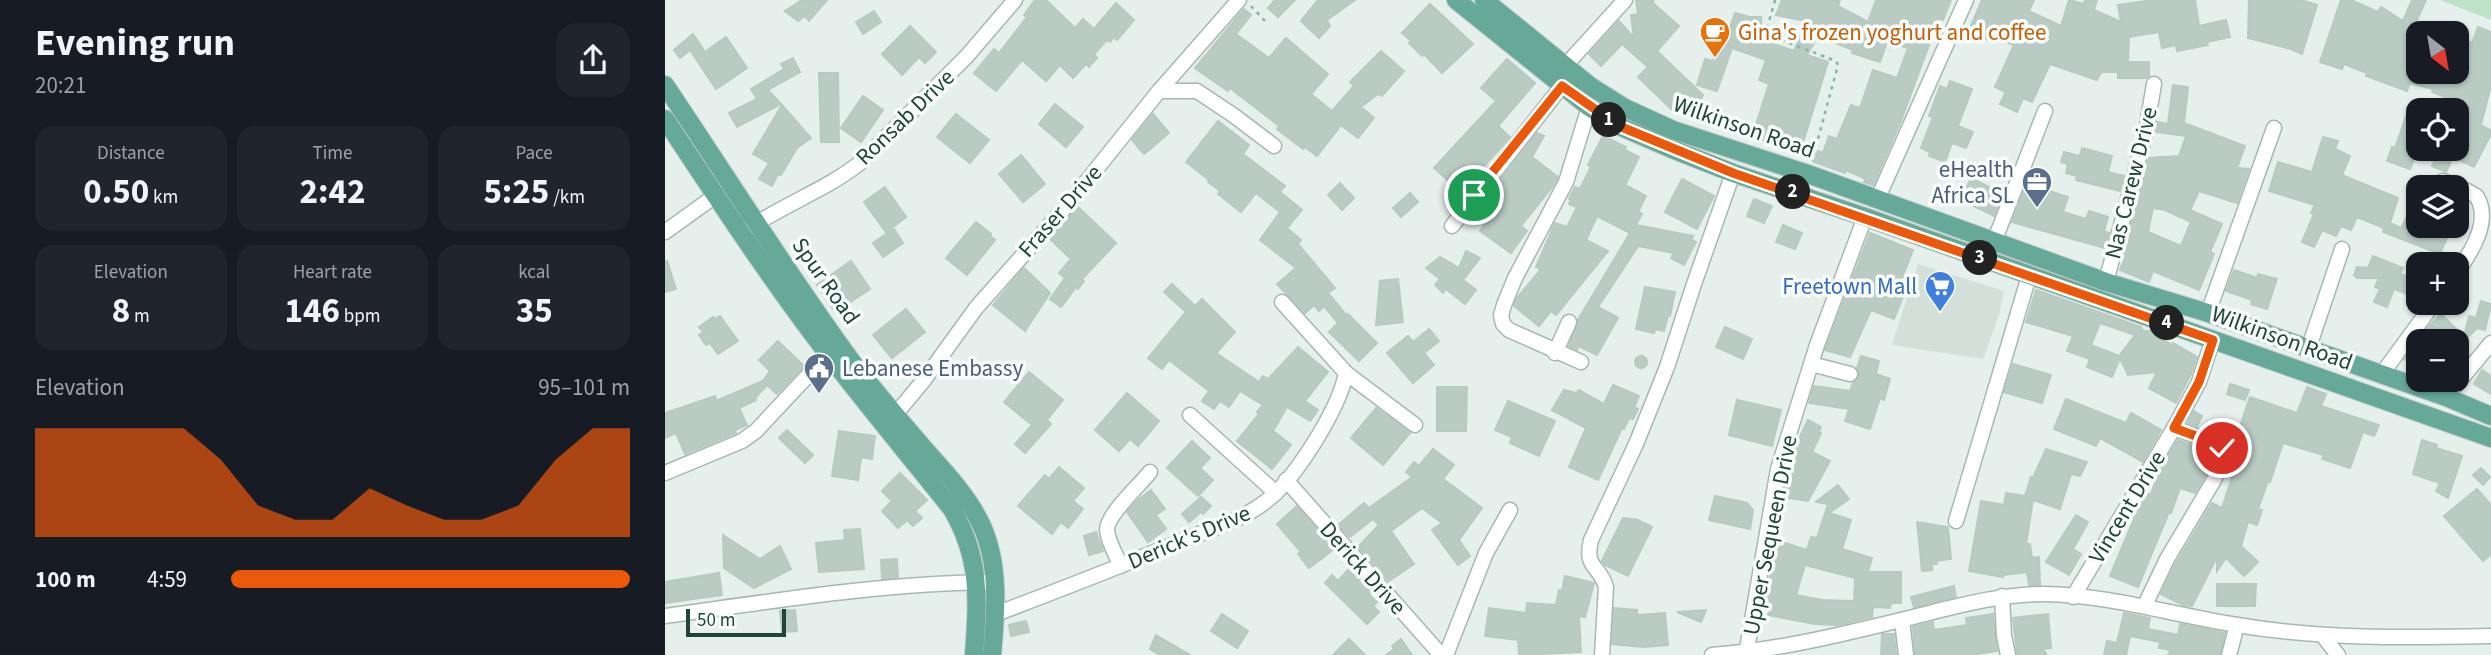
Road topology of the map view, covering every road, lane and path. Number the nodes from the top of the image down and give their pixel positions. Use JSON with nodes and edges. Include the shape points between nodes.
{"nodes":[{"id":1,"x":1015,"y":0,"type":"edge"},
{"id":2,"x":1239,"y":0,"type":"edge"},
{"id":3,"x":1245,"y":0,"type":"edge"},
{"id":4,"x":1456,"y":0,"type":"edge"},
{"id":5,"x":1484,"y":0,"type":"edge"},
{"id":6,"x":1625,"y":0,"type":"edge"},
{"id":7,"x":1775,"y":0,"type":"edge"},
{"id":8,"x":1966,"y":0,"type":"edge"},
{"id":9,"x":1265,"y":22,"type":"dead end"},
{"id":10,"x":1565,"y":66,"type":"junction"},
{"id":11,"x":2154,"y":84,"type":"dead end"},
{"id":12,"x":665,"y":85,"type":"edge"},
{"id":13,"x":1562,"y":86,"type":"junction"},
{"id":14,"x":1159,"y":91,"type":"junction"},
{"id":15,"x":1589,"y":107,"type":"junction"},
{"id":16,"x":2045,"y":111,"type":"dead end"},
{"id":17,"x":665,"y":119,"type":"edge"},
{"id":18,"x":2274,"y":128,"type":"dead end"},
{"id":19,"x":703,"y":142,"type":"junction"},
{"id":20,"x":1274,"y":146,"type":"dead end"},
{"id":21,"x":685,"y":153,"type":"junction"},
{"id":22,"x":1803,"y":172,"type":"junction"},
{"id":23,"x":1733,"y":173,"type":"junction"},
{"id":24,"x":1792,"y":192,"type":"junction"},
{"id":25,"x":2469,"y":193,"type":"edge"},
{"id":26,"x":715,"y":196,"type":"junction"},
{"id":27,"x":1877,"y":200,"type":"junction"},
{"id":28,"x":1865,"y":217,"type":"junction"},
{"id":29,"x":1451,"y":226,"type":"dead end"},
{"id":30,"x":749,"y":229,"type":"junction"},
{"id":31,"x":665,"y":232,"type":"edge"},
{"id":32,"x":1974,"y":235,"type":"junction"},
{"id":33,"x":1994,"y":242,"type":"junction"},
{"id":34,"x":2342,"y":249,"type":"dead end"},
{"id":35,"x":1968,"y":253,"type":"junction"},
{"id":36,"x":2469,"y":256,"type":"edge"},
{"id":37,"x":2029,"y":275,"type":"junction"},
{"id":38,"x":2106,"y":282,"type":"junction"},
{"id":39,"x":1282,"y":302,"type":"dead end"},
{"id":40,"x":2208,"y":313,"type":"junction"},
{"id":41,"x":2425,"y":315,"type":"edge"},
{"id":42,"x":1569,"y":323,"type":"dead end"},
{"id":43,"x":2213,"y":340,"type":"junction"},
{"id":44,"x":2491,"y":343,"type":"edge"},
{"id":45,"x":2308,"y":350,"type":"junction"},
{"id":46,"x":1555,"y":352,"type":"junction"},
{"id":47,"x":828,"y":354,"type":"junction"},
{"id":48,"x":1581,"y":362,"type":"dead end"},
{"id":49,"x":1811,"y":364,"type":"junction"},
{"id":50,"x":847,"y":368,"type":"junction"},
{"id":51,"x":1346,"y":373,"type":"junction"},
{"id":52,"x":1850,"y":374,"type":"dead end"},
{"id":53,"x":2381,"y":374,"type":"junction"},
{"id":54,"x":2446,"y":397,"type":"junction"},
{"id":55,"x":1190,"y":415,"type":"dead end"},
{"id":56,"x":2491,"y":416,"type":"edge"},
{"id":57,"x":890,"y":420,"type":"junction"},
{"id":58,"x":1415,"y":425,"type":"dead end"},
{"id":59,"x":2174,"y":428,"type":"junction"},
{"id":60,"x":2491,"y":438,"type":"edge"},
{"id":61,"x":1150,"y":472,"type":"dead end"},
{"id":62,"x":665,"y":473,"type":"edge"},
{"id":63,"x":1286,"y":480,"type":"junction"},
{"id":64,"x":1276,"y":493,"type":"junction"},
{"id":65,"x":1510,"y":510,"type":"dead end"},
{"id":66,"x":1956,"y":521,"type":"dead end"},
{"id":67,"x":1121,"y":566,"type":"junction"},
{"id":68,"x":976,"y":582,"type":"junction"},
{"id":69,"x":994,"y":582,"type":"junction"},
{"id":70,"x":2002,"y":596,"type":"junction"},
{"id":71,"x":2073,"y":597,"type":"junction"},
{"id":72,"x":2145,"y":605,"type":"junction"},
{"id":73,"x":996,"y":614,"type":"junction"},
{"id":74,"x":665,"y":616,"type":"edge"},
{"id":75,"x":1902,"y":620,"type":"junction"},
{"id":76,"x":2237,"y":625,"type":"junction"},
{"id":77,"x":2323,"y":636,"type":"junction"},
{"id":78,"x":2491,"y":636,"type":"edge"},
{"id":79,"x":1746,"y":654,"type":"edge"},
{"id":80,"x":2336,"y":654,"type":"edge"},
{"id":81,"x":974,"y":655,"type":"edge"},
{"id":82,"x":992,"y":655,"type":"edge"},
{"id":83,"x":1441,"y":655,"type":"edge"},
{"id":84,"x":1446,"y":655,"type":"edge"},
{"id":85,"x":1602,"y":655,"type":"edge"},
{"id":86,"x":1712,"y":655,"type":"edge"},
{"id":87,"x":1906,"y":655,"type":"edge"},
{"id":88,"x":2008,"y":655,"type":"edge"},
{"id":89,"x":2229,"y":655,"type":"edge"}],
"edges":[{"from":1,"to":30,"type":"street","name":"Ronsab Drive","via":[[967,56],[861,162]]},
{"from":2,"to":14,"type":"street","name":"Fraser Drive"},
{"from":3,"to":9,"type":"path"},
{"from":4,"to":13,"type":"main road","name":"Wilkinson Road"},
{"from":5,"to":10,"type":"main road","name":"Wilkinson Road"},
{"from":6,"to":10,"type":"street"},
{"from":7,"to":22,"type":"path","via":[[1768,35],[1838,65]]},
{"from":8,"to":27,"type":"street"},
{"from":10,"to":22,"type":"main road","name":"Wilkinson Road","via":[[1625,108],[1673,130]]},
{"from":11,"to":38,"type":"street","name":"Nas Carew Drive"},
{"from":12,"to":19,"type":"main road","name":"Spur Road"},
{"from":13,"to":15,"type":"main road","name":"Wilkinson Road"},
{"from":13,"to":29,"type":"street"},
{"from":14,"to":20,"type":"street","via":[[1197,92]]},
{"from":14,"to":57,"type":"street","name":"Fraser Drive","via":[[1070,202],[976,307]]},
{"from":15,"to":23,"type":"main road","name":"Wilkinson Road","via":[[1619,126]]},
{"from":15,"to":46,"type":"street","via":[[1566,182],[1515,278],[1501,315],[1509,330]]},
{"from":16,"to":33,"type":"street"},
{"from":17,"to":21,"type":"main road","name":"Spur Road"},
{"from":18,"to":40,"type":"street"},
{"from":19,"to":21,"type":"main road"},
{"from":19,"to":30,"type":"main road","name":"Spur Road"},
{"from":21,"to":26,"type":"main road","name":"Spur Road"},
{"from":22,"to":24,"type":"main road"},
{"from":22,"to":27,"type":"main road","name":"Wilkinson Road"},
{"from":23,"to":24,"type":"main road","name":"Wilkinson Road"},
{"from":23,"to":85,"type":"street","via":[[1667,367],[1588,552],[1606,587]]},
{"from":24,"to":28,"type":"main road","name":"Wilkinson Road"},
{"from":25,"to":36,"type":"street","via":[[2487,208],[2489,219],[2486,233]]},
{"from":26,"to":30,"type":"main road","name":"Spur Road"},
{"from":26,"to":31,"type":"street"},
{"from":27,"to":32,"type":"main road","name":"Wilkinson Road"},
{"from":28,"to":35,"type":"main road","name":"Wilkinson Road"},
{"from":28,"to":49,"type":"street","name":"Upper Sequeen Drive"},
{"from":30,"to":47,"type":"main road","name":"Spur Road"},
{"from":30,"to":50,"type":"main road","name":"Spur Road"},
{"from":32,"to":33,"type":"main road","name":"Wilkinson Road"},
{"from":32,"to":35,"type":"main road"},
{"from":33,"to":38,"type":"main road","name":"Wilkinson Road"},
{"from":34,"to":45,"type":"street"},
{"from":35,"to":37,"type":"main road","name":"Wilkinson Road"},
{"from":37,"to":43,"type":"main road","name":"Wilkinson Road"},
{"from":37,"to":66,"type":"street"},
{"from":38,"to":40,"type":"main road","name":"Wilkinson Road"},
{"from":39,"to":51,"type":"street"},
{"from":40,"to":45,"type":"main road","name":"Wilkinson Road"},
{"from":41,"to":53,"type":"street"},
{"from":42,"to":46,"type":"street"},
{"from":43,"to":59,"type":"street","name":"Vincent Drive","via":[[2199,382]]},
{"from":43,"to":60,"type":"main road","name":"Wilkinson Road"},
{"from":44,"to":54,"type":"street"},
{"from":45,"to":53,"type":"main road","name":"Wilkinson Road"},
{"from":46,"to":48,"type":"street"},
{"from":47,"to":50,"type":"main road","name":"Spur Road"},
{"from":47,"to":62,"type":"street","via":[[749,436]]},
{"from":49,"to":52,"type":"street"},
{"from":49,"to":79,"type":"street","name":"Upper Sequeen Drive","via":[[1778,469]]},
{"from":50,"to":57,"type":"main road","name":"Spur Road"},
{"from":51,"to":58,"type":"street"},
{"from":51,"to":63,"type":"street","name":"Derick's Drive","via":[[1336,404]]},
{"from":53,"to":54,"type":"main road","name":"Wilkinson Road"},
{"from":54,"to":56,"type":"main road","name":"Wilkinson Road"},
{"from":55,"to":64,"type":"street"},
{"from":57,"to":68,"type":"main road","name":"Spur Road","via":[[965,532]]},
{"from":57,"to":69,"type":"main road","name":"Spur Road","via":[[955,484],[971,508],[982,526]]},
{"from":59,"to":71,"type":"street","name":"Vincent Drive"},
{"from":59,"to":72,"type":"street","via":[[2218,444],[2225,454]]},
{"from":61,"to":67,"type":"street","via":[[1107,526]]},
{"from":63,"to":64,"type":"street","name":"Derick's Drive"},
{"from":63,"to":83,"type":"street","name":"Derick Drive"},
{"from":64,"to":67,"type":"street","name":"Derick's Drive","via":[[1250,512]]},
{"from":65,"to":84,"type":"street","via":[[1486,553]]},
{"from":67,"to":73,"type":"street","name":"Derick's Drive"},
{"from":68,"to":69,"type":"street"},
{"from":68,"to":74,"type":"street","via":[[804,597]]},
{"from":68,"to":81,"type":"main road","name":"Spur Road"},
{"from":69,"to":73,"type":"main road","name":"Spur Road"},
{"from":70,"to":71,"type":"street"},
{"from":70,"to":75,"type":"street"},
{"from":70,"to":88,"type":"street"},
{"from":71,"to":72,"type":"street"},
{"from":72,"to":76,"type":"street"},
{"from":73,"to":82,"type":"main road","name":"Spur Road"},
{"from":75,"to":79,"type":"street"},
{"from":75,"to":87,"type":"street"},
{"from":76,"to":77,"type":"street"},
{"from":76,"to":89,"type":"street"},
{"from":77,"to":78,"type":"street"},
{"from":77,"to":80,"type":"street"},
{"from":79,"to":86,"type":"street"}]}
